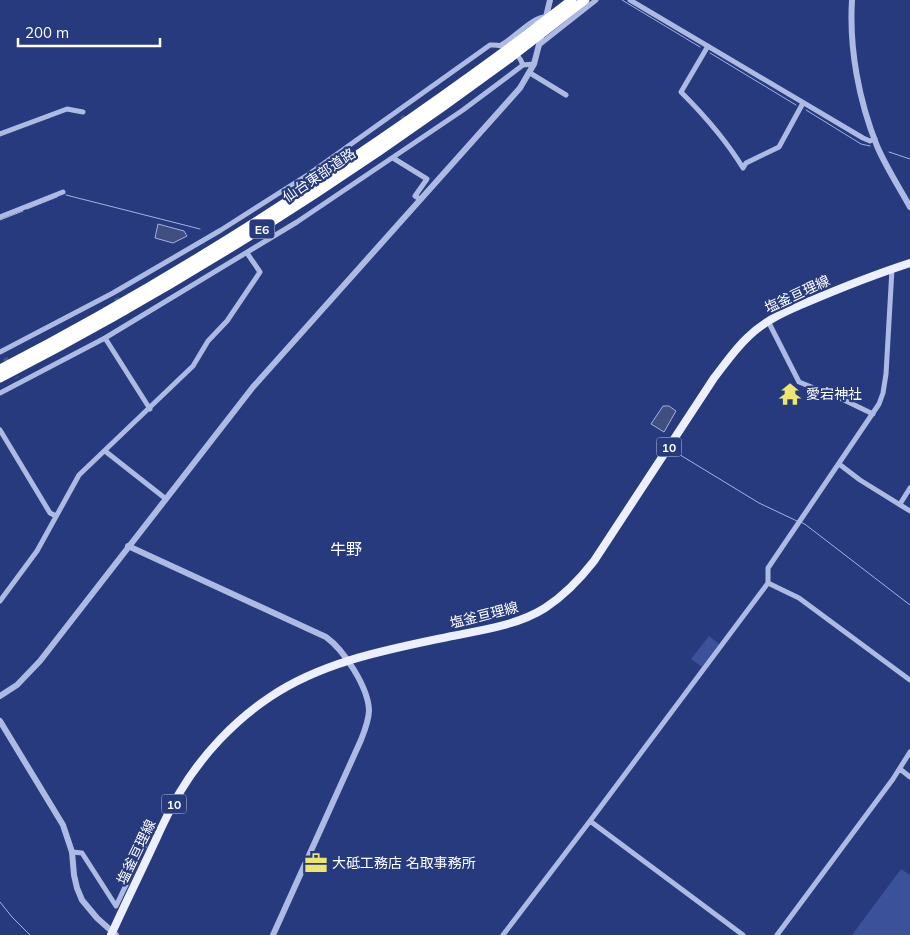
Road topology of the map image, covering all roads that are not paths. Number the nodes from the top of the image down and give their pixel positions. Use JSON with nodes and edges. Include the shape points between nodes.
{"nodes":[{"id":1,"x":550,"y":0,"type":"edge"},
{"id":2,"x":572,"y":0,"type":"edge"},
{"id":3,"x":585,"y":0,"type":"edge"},
{"id":4,"x":596,"y":0,"type":"edge"},
{"id":5,"x":630,"y":0,"type":"edge"},
{"id":6,"x":852,"y":0,"type":"edge"},
{"id":7,"x":546,"y":17,"type":"junction"},
{"id":8,"x":539,"y":45,"type":"junction"},
{"id":9,"x":708,"y":46,"type":"junction"},
{"id":10,"x":505,"y":51,"type":"junction"},
{"id":11,"x":534,"y":64,"type":"junction"},
{"id":12,"x":523,"y":65,"type":"junction"},
{"id":13,"x":530,"y":73,"type":"junction"},
{"id":14,"x":566,"y":94,"type":"dead end"},
{"id":15,"x":803,"y":103,"type":"junction"},
{"id":16,"x":83,"y":112,"type":"dead end"},
{"id":17,"x":0,"y":134,"type":"edge"},
{"id":18,"x":414,"y":135,"type":"tunnel mouth"},
{"id":19,"x":875,"y":139,"type":"junction"},
{"id":20,"x":417,"y":141,"type":"junction"},
{"id":21,"x":393,"y":158,"type":"junction"},
{"id":22,"x":310,"y":174,"type":"junction"},
{"id":23,"x":313,"y":179,"type":"dead end"},
{"id":24,"x":63,"y":192,"type":"dead end"},
{"id":25,"x":324,"y":195,"type":"dead end"},
{"id":26,"x":420,"y":199,"type":"junction"},
{"id":27,"x":328,"y":201,"type":"junction"},
{"id":28,"x":910,"y":207,"type":"edge"},
{"id":29,"x":0,"y":217,"type":"edge"},
{"id":30,"x":247,"y":253,"type":"junction"},
{"id":31,"x":910,"y":263,"type":"edge"},
{"id":32,"x":892,"y":269,"type":"junction"},
{"id":33,"x":768,"y":321,"type":"junction"},
{"id":34,"x":105,"y":338,"type":"junction"},
{"id":35,"x":1,"y":352,"type":"edge"},
{"id":36,"x":6,"y":358,"type":"dead end"},
{"id":37,"x":0,"y":369,"type":"edge"},
{"id":38,"x":0,"y":378,"type":"edge"},
{"id":39,"x":0,"y":393,"type":"edge"},
{"id":40,"x":150,"y":409,"type":"junction"},
{"id":41,"x":872,"y":414,"type":"junction"},
{"id":42,"x":0,"y":430,"type":"edge"},
{"id":43,"x":105,"y":451,"type":"junction"},
{"id":44,"x":839,"y":464,"type":"junction"},
{"id":45,"x":910,"y":488,"type":"edge"},
{"id":46,"x":166,"y":499,"type":"junction"},
{"id":47,"x":900,"y":504,"type":"junction"},
{"id":48,"x":910,"y":511,"type":"edge"},
{"id":49,"x":56,"y":516,"type":"junction"},
{"id":50,"x":128,"y":546,"type":"junction"},
{"id":51,"x":768,"y":584,"type":"junction"},
{"id":52,"x":0,"y":601,"type":"edge"},
{"id":53,"x":347,"y":662,"type":"junction"},
{"id":54,"x":910,"y":680,"type":"edge"},
{"id":55,"x":0,"y":696,"type":"edge"},
{"id":56,"x":0,"y":721,"type":"edge"},
{"id":57,"x":910,"y":752,"type":"edge"},
{"id":58,"x":900,"y":769,"type":"junction"},
{"id":59,"x":910,"y":777,"type":"edge"},
{"id":60,"x":590,"y":821,"type":"junction"},
{"id":61,"x":154,"y":824,"type":"dead end"},
{"id":62,"x":72,"y":852,"type":"junction"},
{"id":63,"x":113,"y":934,"type":"edge"},
{"id":64,"x":273,"y":935,"type":"edge"},
{"id":65,"x":503,"y":935,"type":"edge"},
{"id":66,"x":743,"y":935,"type":"edge"},
{"id":67,"x":777,"y":935,"type":"edge"}],
"edges":[{"from":1,"to":7,"type":"street"},
{"from":2,"to":10,"type":"highway","name":"仙台東部道路","number":"E6","bridge":true},
{"from":3,"to":10,"type":"highway","name":"仙台東部道路","number":"E6","bridge":true},
{"from":4,"to":8,"type":"street"},
{"from":5,"to":9,"type":"street"},
{"from":6,"to":19,"type":"street","via":[[856,65],[862,100]]},
{"from":7,"to":8,"type":"street"},
{"from":7,"to":10,"type":"street","via":[[535,20],[509,41]]},
{"from":8,"to":11,"type":"street"},
{"from":9,"to":15,"type":"street"},
{"from":9,"to":15,"type":"street","via":[[681,92],[708,120],[743,168],[746,163],[778,147]]},
{"from":10,"to":12,"type":"street","via":[[506,46],[520,57]]},
{"from":10,"to":22,"type":"street","via":[[490,45],[400,114]]},
{"from":10,"to":37,"type":"highway","name":"仙台東部道路","number":"E6","via":[[402,126],[244,231],[117,306]]},
{"from":10,"to":38,"type":"highway","name":"仙台東部道路","number":"E6","via":[[407,132],[278,219],[121,313]]},
{"from":11,"to":12,"type":"street"},
{"from":11,"to":13,"type":"street"},
{"from":12,"to":20,"type":"street"},
{"from":13,"to":14,"type":"street"},
{"from":13,"to":26,"type":"street"},
{"from":15,"to":19,"type":"street","via":[[862,138]]},
{"from":16,"to":17,"type":"street","via":[[67,109]]},
{"from":18,"to":20,"type":"street"},
{"from":19,"to":28,"type":"street"},
{"from":20,"to":21,"type":"street"},
{"from":21,"to":26,"type":"street","via":[[427,179],[415,196]]},
{"from":21,"to":27,"type":"street"},
{"from":22,"to":23,"type":"street"},
{"from":22,"to":35,"type":"street","via":[[115,296]]},
{"from":24,"to":29,"type":"street"},
{"from":25,"to":27,"type":"street"},
{"from":26,"to":46,"type":"street","via":[[253,387]]},
{"from":27,"to":30,"type":"street"},
{"from":30,"to":34,"type":"street","via":[[130,319]]},
{"from":30,"to":40,"type":"street","via":[[260,272],[193,366]]},
{"from":31,"to":32,"type":"main road","name":"塩釜亘理線","number":"10"},
{"from":32,"to":33,"type":"main road","name":"塩釜亘理線","number":"10","via":[[844,286]]},
{"from":32,"to":41,"type":"street","via":[[886,374],[883,393]]},
{"from":33,"to":41,"type":"street","via":[[799,382]]},
{"from":33,"to":53,"type":"main road","name":"塩釜亘理線","number":"10","via":[[749,336],[722,367],[594,561],[559,598],[511,623]]},
{"from":34,"to":39,"type":"street","via":[[19,380]]},
{"from":34,"to":40,"type":"street"},
{"from":35,"to":36,"type":"street"},
{"from":40,"to":43,"type":"street"},
{"from":41,"to":44,"type":"street"},
{"from":42,"to":49,"type":"street","via":[[50,513]]},
{"from":43,"to":46,"type":"street"},
{"from":43,"to":49,"type":"street","via":[[79,475]]},
{"from":44,"to":47,"type":"street"},
{"from":44,"to":51,"type":"street","via":[[768,568]]},
{"from":45,"to":47,"type":"street"},
{"from":46,"to":50,"type":"street"},
{"from":47,"to":48,"type":"street"},
{"from":49,"to":52,"type":"street","via":[[37,551]]},
{"from":50,"to":53,"type":"street","via":[[319,632],[332,641]]},
{"from":50,"to":55,"type":"street","via":[[40,661],[17,685]]},
{"from":51,"to":54,"type":"street","via":[[799,598]]},
{"from":51,"to":60,"type":"street"},
{"from":53,"to":63,"type":"main road","name":"塩釜亘理線","number":"10","via":[[309,675],[270,697],[221,739],[180,792]]},
{"from":53,"to":64,"type":"street","via":[[367,697],[368,723]]},
{"from":56,"to":62,"type":"street","via":[[61,820]]},
{"from":57,"to":58,"type":"street"},
{"from":58,"to":59,"type":"street"},
{"from":58,"to":67,"type":"street"},
{"from":60,"to":65,"type":"street"},
{"from":60,"to":66,"type":"street"},
{"from":61,"to":62,"type":"street","via":[[116,906],[82,853]]},
{"from":62,"to":63,"type":"street","via":[[74,875],[82,900]]}]}
